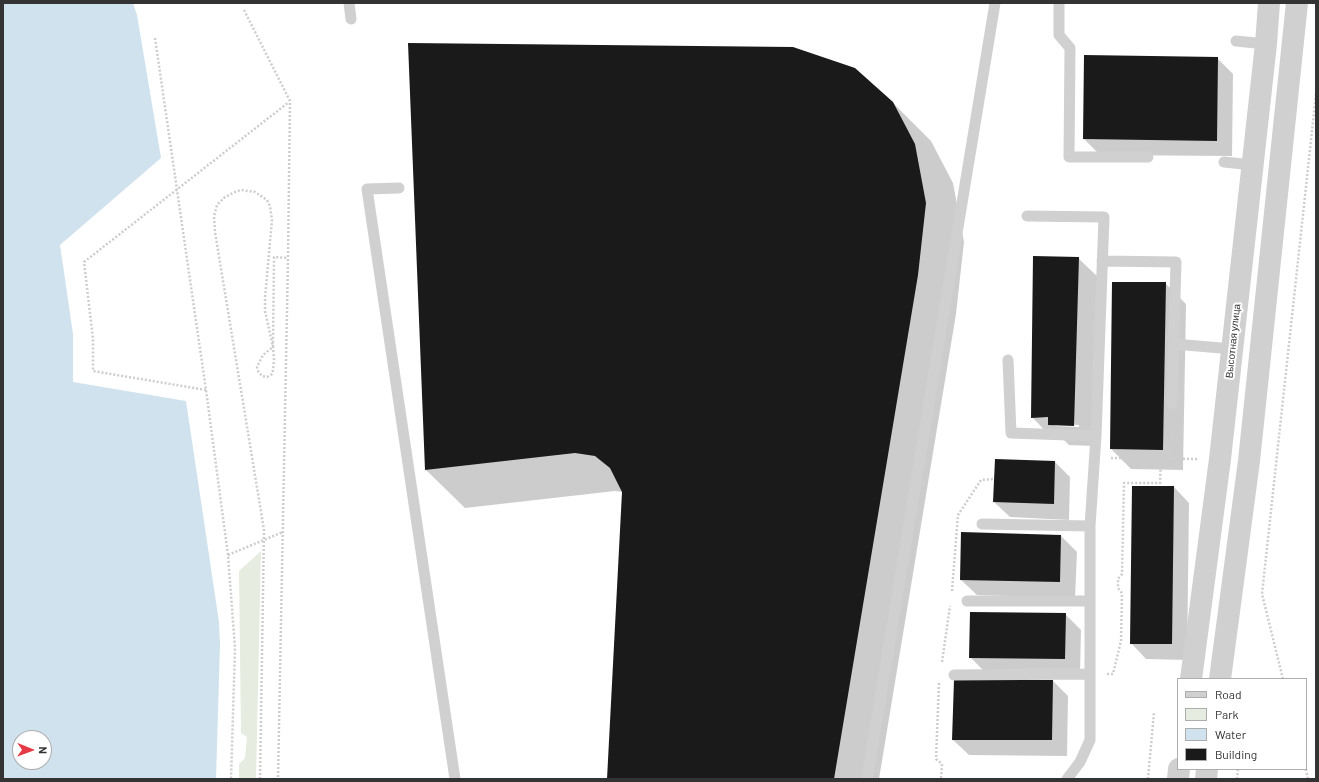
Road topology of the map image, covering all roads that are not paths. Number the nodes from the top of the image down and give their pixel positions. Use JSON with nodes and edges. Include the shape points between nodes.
{"nodes":[{"id":1,"x":349,"y":3,"type":"edge"},
{"id":2,"x":995,"y":3,"type":"edge"},
{"id":3,"x":1059,"y":3,"type":"edge"},
{"id":4,"x":1269,"y":3,"type":"edge"},
{"id":5,"x":1297,"y":3,"type":"edge"},
{"id":6,"x":351,"y":19,"type":"dead end"},
{"id":7,"x":1236,"y":41,"type":"dead end"},
{"id":8,"x":1266,"y":44,"type":"junction"},
{"id":9,"x":1148,"y":157,"type":"dead end"},
{"id":10,"x":1224,"y":162,"type":"dead end"},
{"id":11,"x":1253,"y":165,"type":"junction"},
{"id":12,"x":399,"y":188,"type":"dead end"},
{"id":13,"x":1027,"y":216,"type":"dead end"},
{"id":14,"x":1102,"y":261,"type":"junction"},
{"id":15,"x":1174,"y":344,"type":"junction"},
{"id":16,"x":1233,"y":349,"type":"junction"},
{"id":17,"x":1008,"y":360,"type":"dead end"},
{"id":18,"x":1172,"y":403,"type":"road end"},
{"id":19,"x":1096,"y":436,"type":"junction"},
{"id":20,"x":982,"y":524,"type":"dead end"},
{"id":21,"x":1090,"y":526,"type":"junction"},
{"id":22,"x":967,"y":601,"type":"dead end"},
{"id":23,"x":1090,"y":601,"type":"junction"},
{"id":24,"x":1090,"y":674,"type":"junction"},
{"id":25,"x":954,"y":675,"type":"dead end"},
{"id":26,"x":1191,"y":678,"type":"edge"},
{"id":27,"x":1220,"y":678,"type":"edge"},
{"id":28,"x":456,"y":779,"type":"edge"},
{"id":29,"x":867,"y":779,"type":"edge"},
{"id":30,"x":1067,"y":779,"type":"edge"}],
"edges":[{"from":1,"to":6,"type":"lane"},
{"from":2,"to":29,"type":"lane"},
{"from":3,"to":9,"type":"lane","via":[[1059,35],[1070,48],[1069,157]]},
{"from":4,"to":8,"type":"street","name":"Высотная улица"},
{"from":5,"to":27,"type":"street","via":[[1249,461]]},
{"from":7,"to":8,"type":"lane"},
{"from":8,"to":11,"type":"street","name":"Высотная улица"},
{"from":10,"to":11,"type":"lane"},
{"from":11,"to":16,"type":"street","name":"Высотная улица"},
{"from":12,"to":28,"type":"lane","via":[[367,189]]},
{"from":13,"to":14,"type":"lane","via":[[1104,217]]},
{"from":14,"to":15,"type":"lane","via":[[1176,262]]},
{"from":14,"to":19,"type":"lane"},
{"from":15,"to":16,"type":"lane"},
{"from":15,"to":18,"type":"lane"},
{"from":16,"to":26,"type":"street","name":"Высотная улица"},
{"from":17,"to":19,"type":"lane","via":[[1011,434]]},
{"from":19,"to":21,"type":"lane"},
{"from":20,"to":21,"type":"lane"},
{"from":21,"to":23,"type":"lane"},
{"from":22,"to":23,"type":"lane"},
{"from":23,"to":24,"type":"lane"},
{"from":24,"to":25,"type":"lane"},
{"from":24,"to":30,"type":"lane","via":[[1090,740],[1080,762]]}]}
